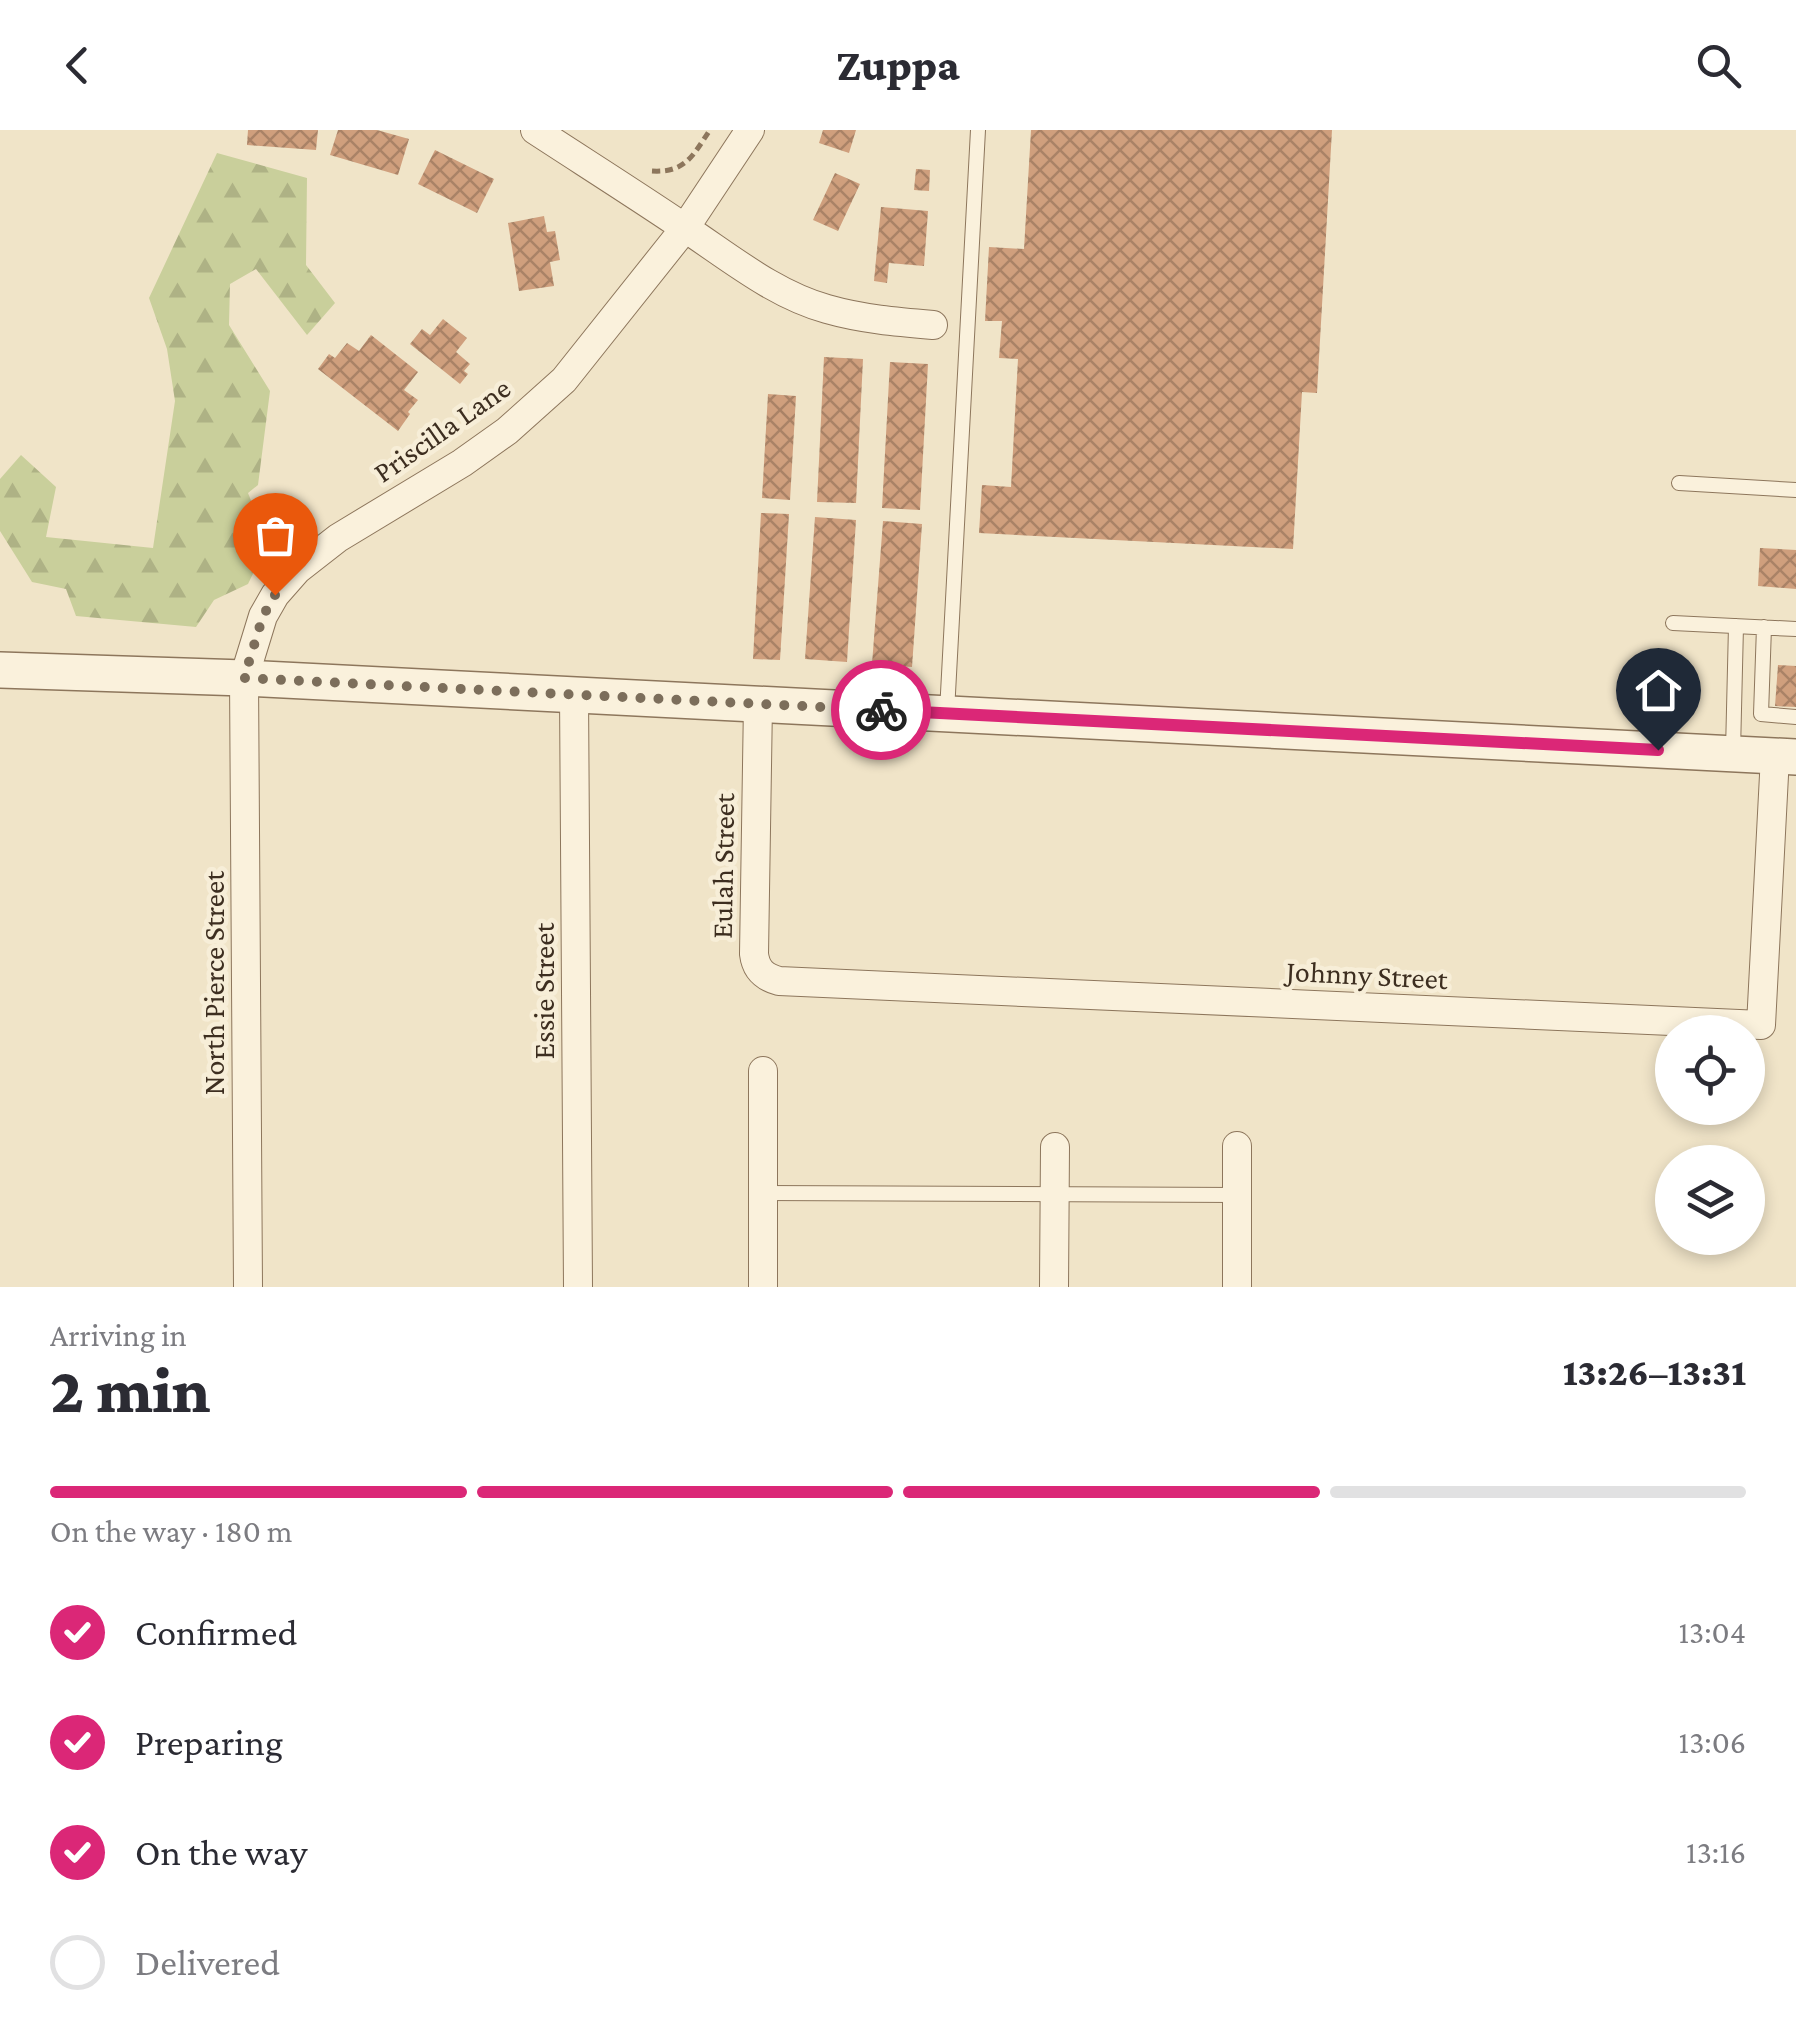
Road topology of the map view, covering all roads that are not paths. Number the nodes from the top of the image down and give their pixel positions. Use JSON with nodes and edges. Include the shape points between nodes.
{"nodes":[{"id":1,"x":535,"y":130,"type":"edge"},
{"id":2,"x":750,"y":130,"type":"edge"},
{"id":3,"x":978,"y":130,"type":"edge"},
{"id":4,"x":685,"y":228,"type":"junction"},
{"id":5,"x":933,"y":325,"type":"dead end"},
{"id":6,"x":1679,"y":484,"type":"dead end"},
{"id":7,"x":1796,"y":490,"type":"edge"},
{"id":8,"x":1673,"y":623,"type":"dead end"},
{"id":9,"x":1736,"y":626,"type":"junction"},
{"id":10,"x":1764,"y":628,"type":"junction"},
{"id":11,"x":1796,"y":629,"type":"edge"},
{"id":12,"x":0,"y":670,"type":"edge"},
{"id":13,"x":244,"y":678,"type":"junction"},
{"id":14,"x":574,"y":694,"type":"junction"},
{"id":15,"x":758,"y":703,"type":"junction"},
{"id":16,"x":947,"y":713,"type":"junction"},
{"id":17,"x":1796,"y":717,"type":"edge"},
{"id":18,"x":1733,"y":754,"type":"junction"},
{"id":19,"x":1785,"y":756,"type":"edge"},
{"id":20,"x":874,"y":985,"type":"joint"},
{"id":21,"x":763,"y":1070,"type":"dead end"},
{"id":22,"x":1054,"y":1146,"type":"dead end"},
{"id":23,"x":1237,"y":1146,"type":"dead end"},
{"id":24,"x":763,"y":1193,"type":"junction"},
{"id":25,"x":1054,"y":1194,"type":"junction"},
{"id":26,"x":1237,"y":1194,"type":"junction"},
{"id":27,"x":248,"y":1287,"type":"edge"},
{"id":28,"x":578,"y":1287,"type":"edge"},
{"id":29,"x":763,"y":1287,"type":"edge"},
{"id":30,"x":1054,"y":1287,"type":"edge"},
{"id":31,"x":1237,"y":1287,"type":"edge"}],
"edges":[{"from":1,"to":4,"type":"street"},
{"from":2,"to":4,"type":"street","name":"Priscilla Lane"},
{"from":3,"to":16,"type":"lane"},
{"from":4,"to":5,"type":"street","via":[[765,281],[825,309]]},
{"from":4,"to":13,"type":"street","name":"Priscilla Lane","via":[[536,406],[462,463],[297,570],[263,616]]},
{"from":6,"to":7,"type":"lane"},
{"from":8,"to":9,"type":"lane"},
{"from":9,"to":10,"type":"lane"},
{"from":9,"to":18,"type":"lane"},
{"from":10,"to":11,"type":"lane"},
{"from":10,"to":17,"type":"lane","via":[[1761,714]]},
{"from":12,"to":13,"type":"street"},
{"from":13,"to":14,"type":"street"},
{"from":13,"to":27,"type":"street","name":"North Pierce Street"},
{"from":14,"to":15,"type":"street"},
{"from":14,"to":28,"type":"street","name":"Essie Street"},
{"from":15,"to":16,"type":"street"},
{"from":15,"to":20,"type":"street","name":"Eulah Street","via":[[755,963],[779,981]]},
{"from":16,"to":18,"type":"street"},
{"from":18,"to":19,"type":"street"},
{"from":19,"to":20,"type":"street","name":"Johnny Street","via":[[1761,1025]]},
{"from":21,"to":24,"type":"street"},
{"from":22,"to":25,"type":"street"},
{"from":23,"to":26,"type":"street"},
{"from":24,"to":25,"type":"lane"},
{"from":24,"to":29,"type":"street"},
{"from":25,"to":26,"type":"lane"},
{"from":25,"to":30,"type":"street"},
{"from":26,"to":31,"type":"street"}]}
